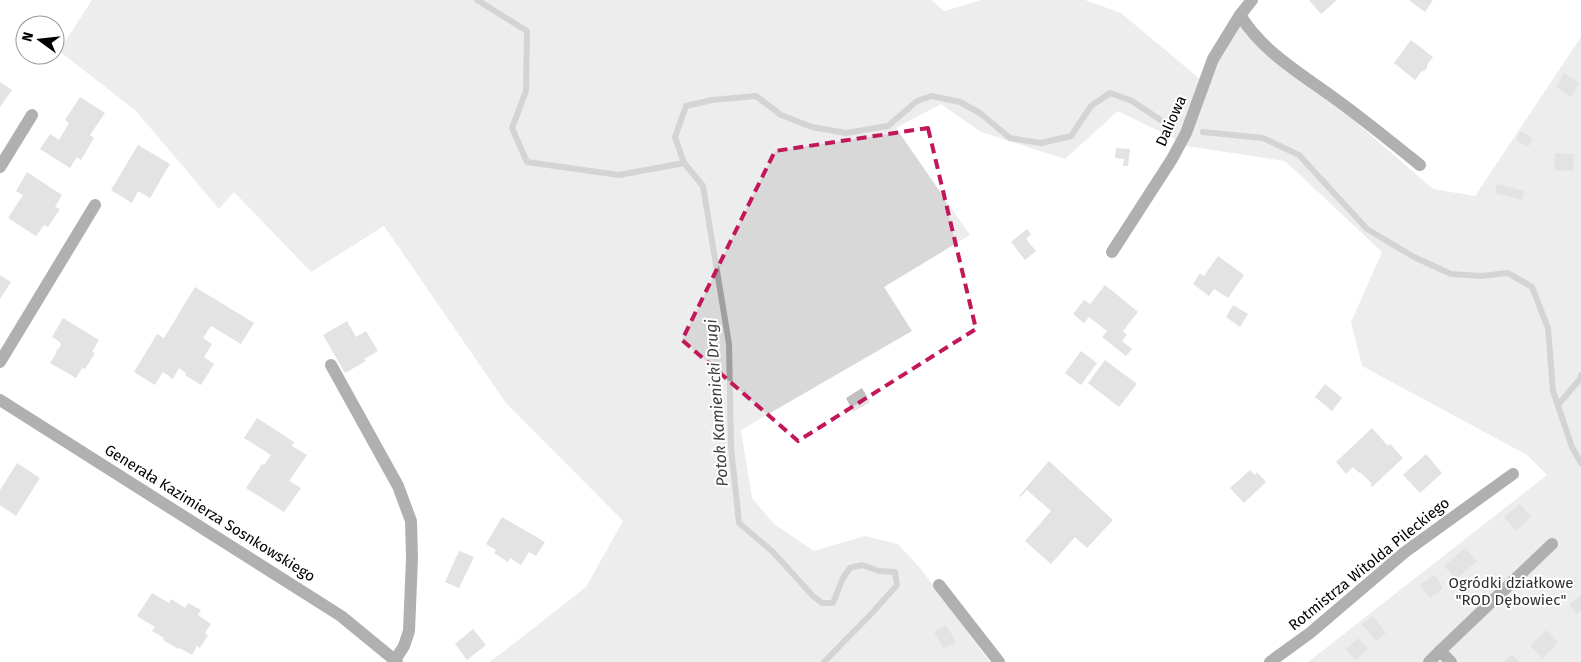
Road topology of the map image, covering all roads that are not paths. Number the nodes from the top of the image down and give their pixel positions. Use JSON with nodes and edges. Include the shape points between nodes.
{"nodes":[{"id":1,"x":1252,"y":0,"type":"edge"},
{"id":2,"x":1240,"y":15,"type":"junction"},
{"id":3,"x":32,"y":115,"type":"dead end"},
{"id":4,"x":1420,"y":165,"type":"dead end"},
{"id":5,"x":0,"y":167,"type":"edge"},
{"id":6,"x":95,"y":205,"type":"dead end"},
{"id":7,"x":1112,"y":252,"type":"dead end"},
{"id":8,"x":0,"y":362,"type":"edge"},
{"id":9,"x":332,"y":365,"type":"dead end"},
{"id":10,"x":0,"y":400,"type":"edge"},
{"id":11,"x":1513,"y":474,"type":"dead end"},
{"id":12,"x":1552,"y":544,"type":"dead end"},
{"id":13,"x":939,"y":585,"type":"dead end"},
{"id":14,"x":1440,"y":651,"type":"junction"},
{"id":15,"x":396,"y":661,"type":"edge"},
{"id":16,"x":998,"y":662,"type":"edge"},
{"id":17,"x":1270,"y":662,"type":"edge"},
{"id":18,"x":1429,"y":662,"type":"edge"},
{"id":19,"x":1451,"y":662,"type":"edge"}],
"edges":[{"from":1,"to":2,"type":"street","name":"Daliowa"},
{"from":2,"to":4,"type":"street","via":[[1255,37],[1278,58]]},
{"from":2,"to":7,"type":"street","name":"Daliowa","via":[[1213,60],[1186,133],[1172,159]]},
{"from":3,"to":5,"type":"street"},
{"from":6,"to":8,"type":"street"},
{"from":9,"to":15,"type":"street","via":[[398,486],[411,521],[409,631]]},
{"from":10,"to":15,"type":"street","name":"Generała Kazimierza Sosnkowskiego","via":[[341,616]]},
{"from":11,"to":17,"type":"street","name":"Rotmistrza Witolda Pileckiego","via":[[1405,552],[1310,633]]},
{"from":12,"to":14,"type":"street"},
{"from":13,"to":16,"type":"street"},
{"from":14,"to":18,"type":"street"},
{"from":14,"to":19,"type":"street"}]}
